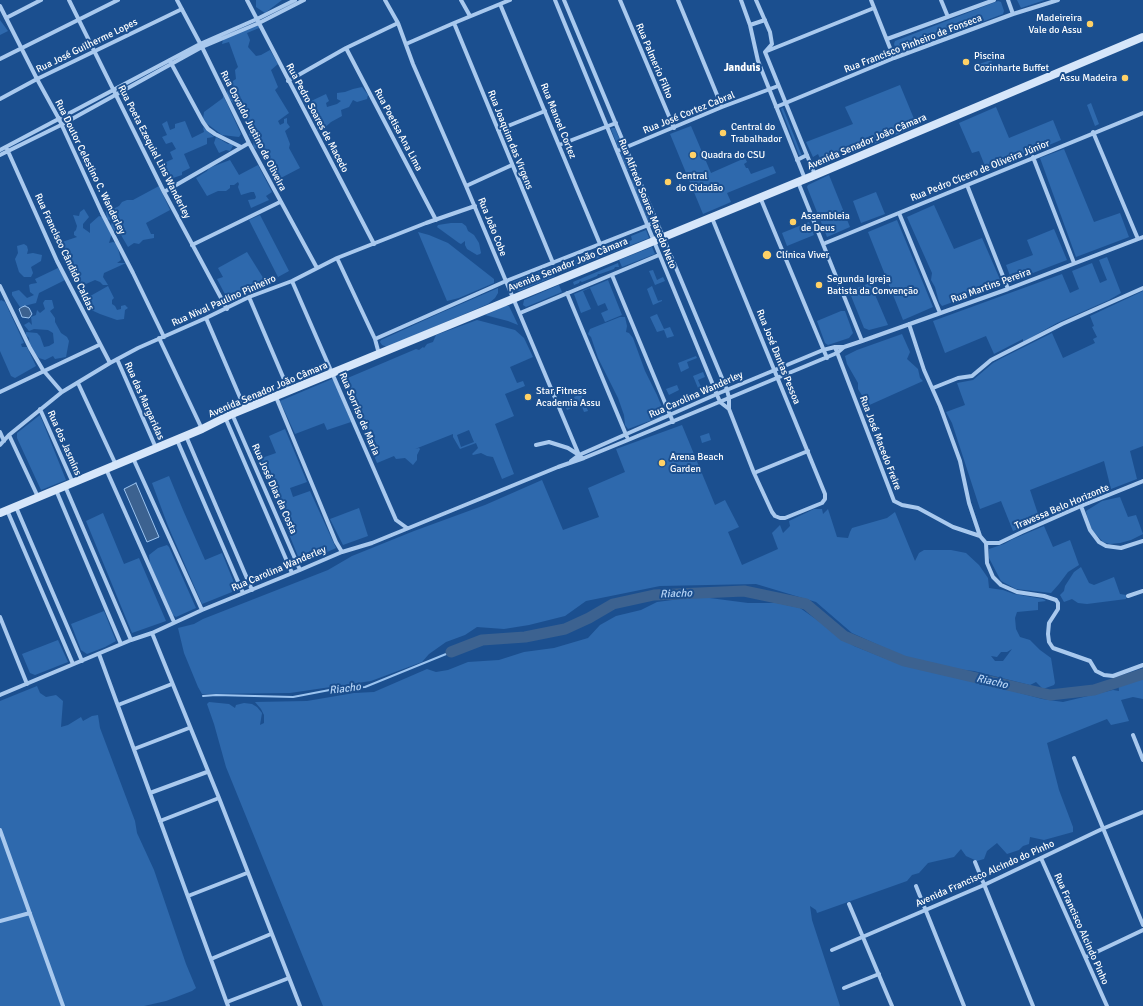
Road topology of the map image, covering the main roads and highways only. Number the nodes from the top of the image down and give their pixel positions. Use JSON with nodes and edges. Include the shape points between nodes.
{"nodes":[{"id":1,"x":1143,"y":38,"type":"edge"},
{"id":2,"x":4,"y":511,"type":"edge"}],
"edges":[{"from":1,"to":2,"type":"main road","name":"Avenida Senador João Câmara"}]}
